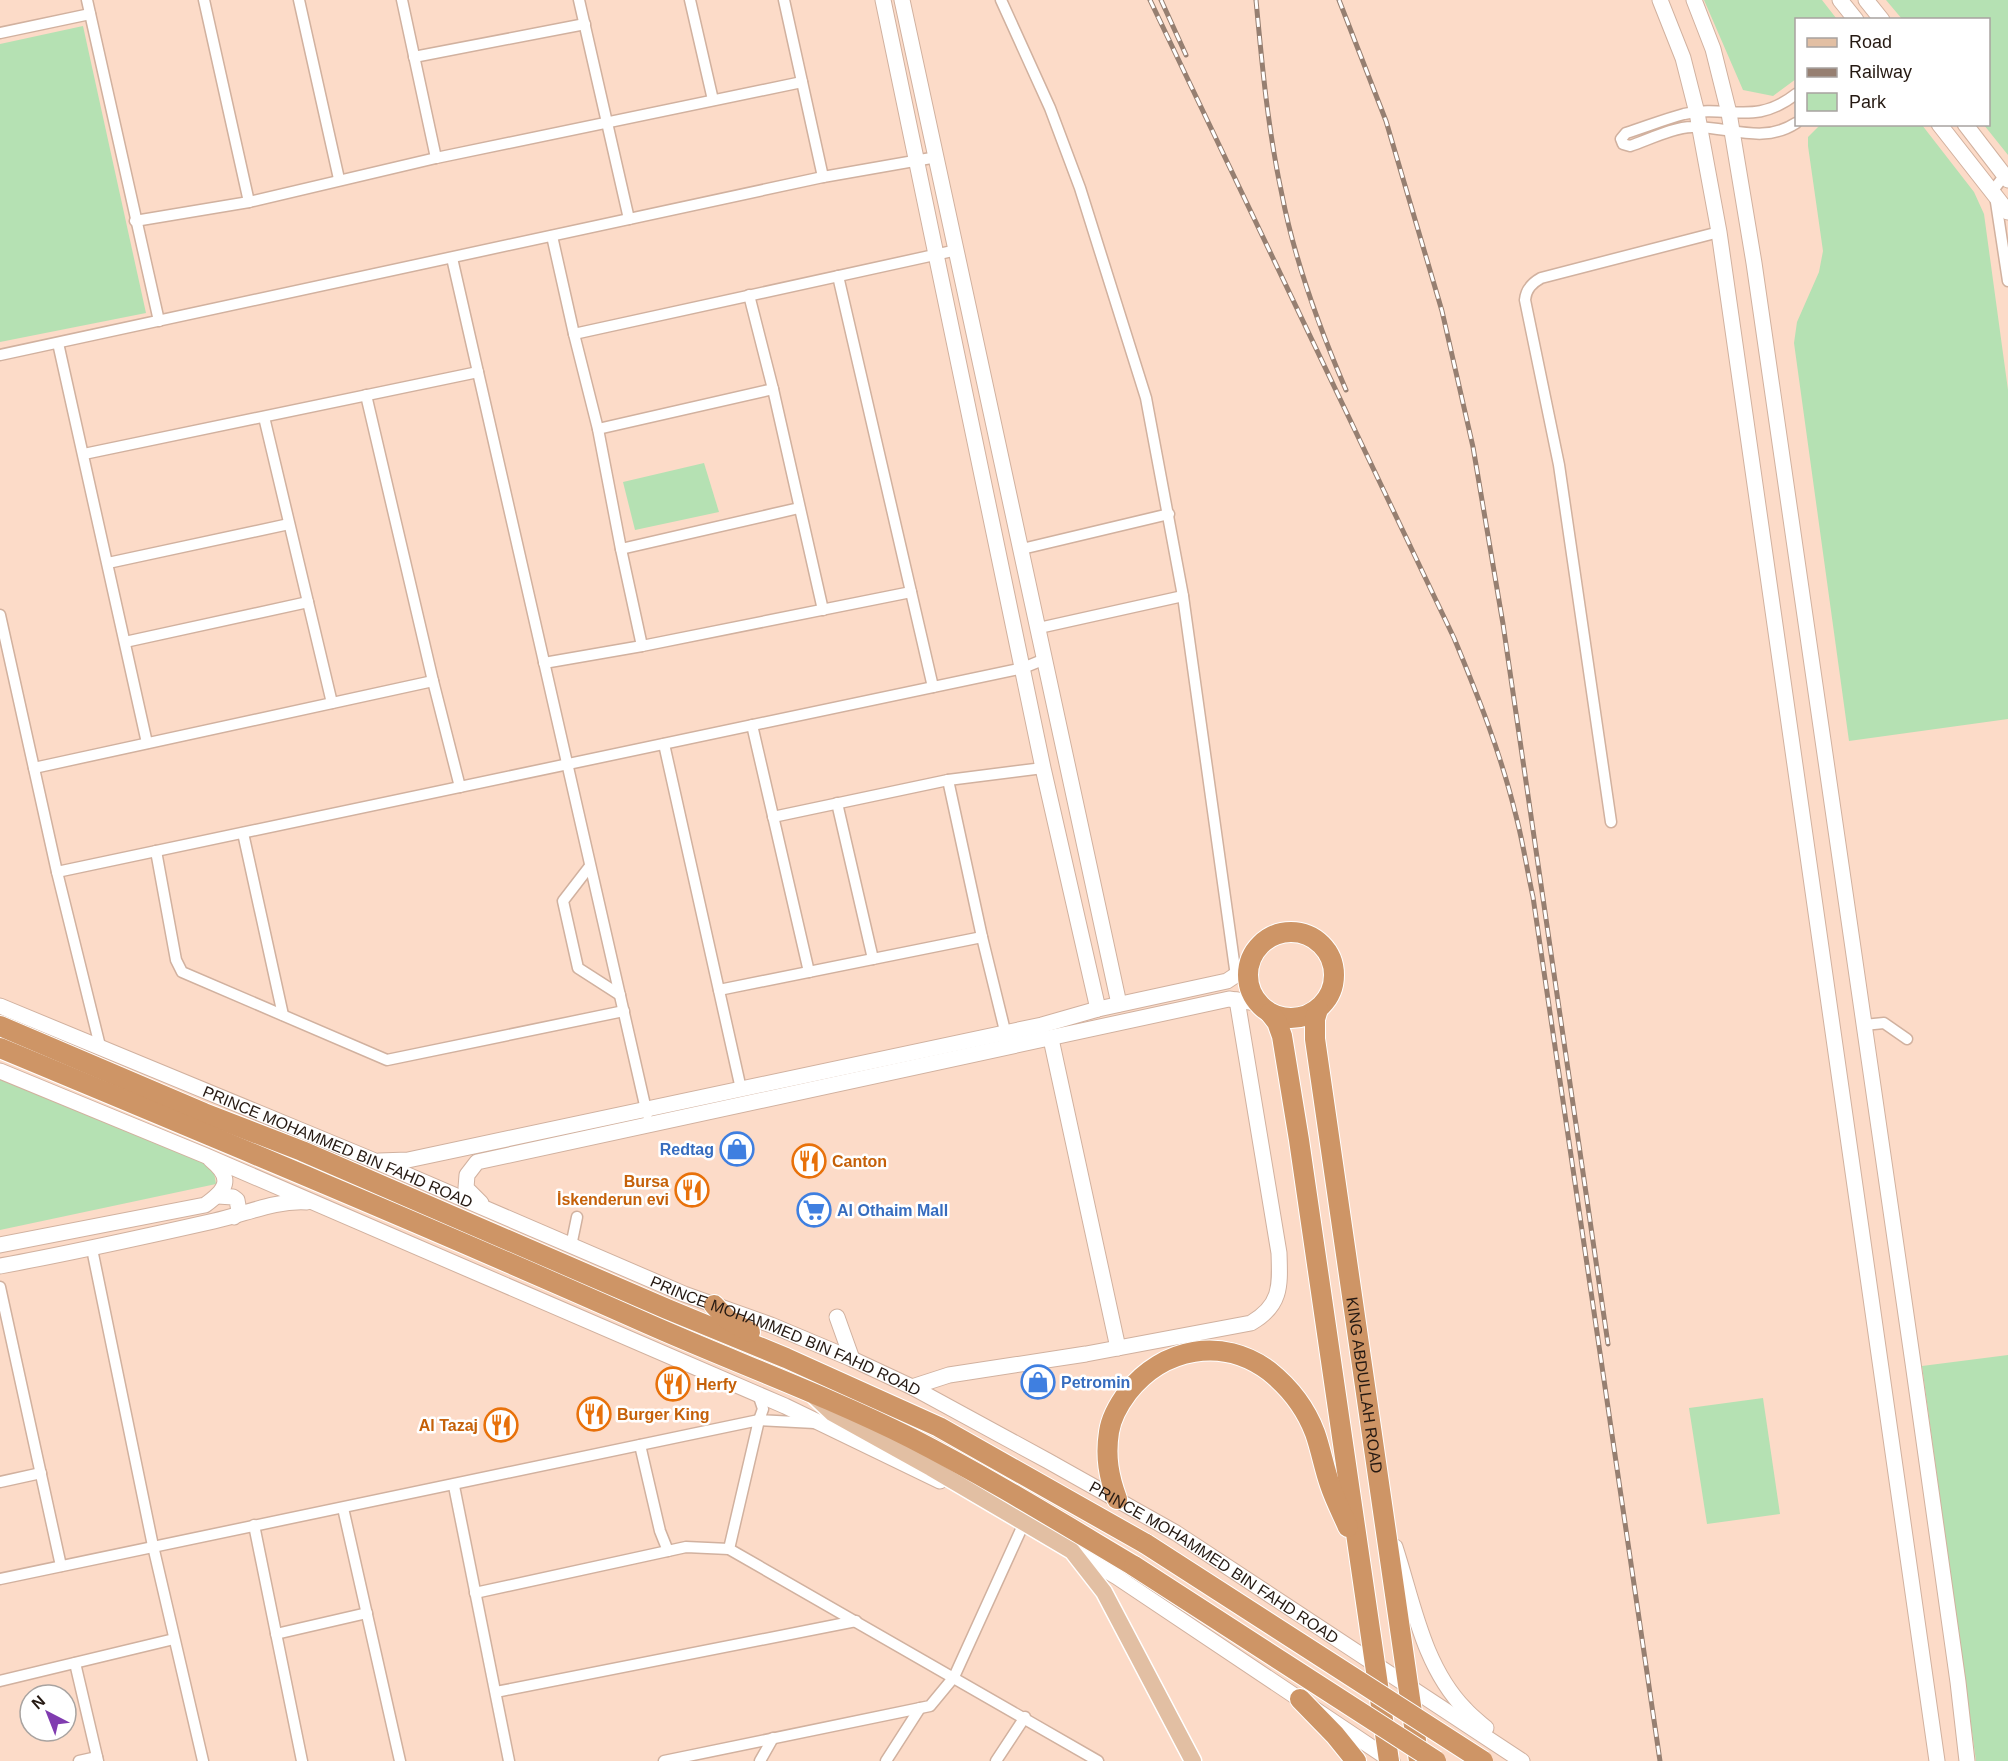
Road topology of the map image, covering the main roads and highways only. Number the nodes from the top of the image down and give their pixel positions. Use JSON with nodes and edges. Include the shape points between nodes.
{"nodes":[{"id":1,"x":1255,"y":1005,"type":"junction"},
{"id":2,"x":1318,"y":1009,"type":"junction"},
{"id":3,"x":0,"y":1026,"type":"edge"},
{"id":4,"x":0,"y":1048,"type":"edge"},
{"id":5,"x":714,"y":1305,"type":"road end"},
{"id":6,"x":786,"y":1358,"type":"junction"},
{"id":7,"x":810,"y":1392,"type":"junction"},
{"id":8,"x":1117,"y":1499,"type":"road end"},
{"id":9,"x":1357,"y":1549,"type":"junction"},
{"id":10,"x":1300,"y":1699,"type":"road end"},
{"id":11,"x":1390,"y":1760,"type":"edge"},
{"id":12,"x":1193,"y":1761,"type":"edge"},
{"id":13,"x":1356,"y":1761,"type":"edge"},
{"id":14,"x":1419,"y":1761,"type":"edge"},
{"id":15,"x":1436,"y":1761,"type":"edge"},
{"id":16,"x":1483,"y":1761,"type":"edge"}],
"edges":[{"from":1,"to":2,"type":"highway","via":[[1278,1017],[1294,1019]]},
{"from":1,"to":2,"type":"highway","via":[[1243,969],[1257,947],[1271,937],[1296,932],[1312,937],[1330,955],[1334,971],[1332,988]]},
{"from":1,"to":9,"type":"highway","name":"KING ABDULLAH ROAD","via":[[1277,1022],[1282,1036]]},
{"from":2,"to":14,"type":"highway","name":"KING ABDULLAH ROAD","via":[[1315,1039]]},
{"from":3,"to":6,"type":"highway","name":"PRINCE MOHAMMED BIN FAHD ROAD"},
{"from":4,"to":7,"type":"highway"},
{"from":5,"to":6,"type":"highway","via":[[728,1320],[766,1340]]},
{"from":6,"to":16,"type":"highway","name":"PRINCE MOHAMMED BIN FAHD ROAD","bridge":true,"via":[[939,1426],[1146,1544]]},
{"from":7,"to":12,"type":"main road","via":[[832,1413],[1072,1551],[1104,1592]]},
{"from":7,"to":15,"type":"highway","bridge":true,"via":[[910,1438],[1018,1497],[1134,1566]]},
{"from":8,"to":9,"type":"highway","via":[[1107,1463],[1109,1431],[1118,1404],[1159,1363],[1189,1352],[1218,1350],[1269,1371],[1295,1396],[1315,1432],[1330,1485]]},
{"from":9,"to":11,"type":"highway","name":"KING ABDULLAH ROAD"},
{"from":10,"to":13,"type":"highway"}]}
